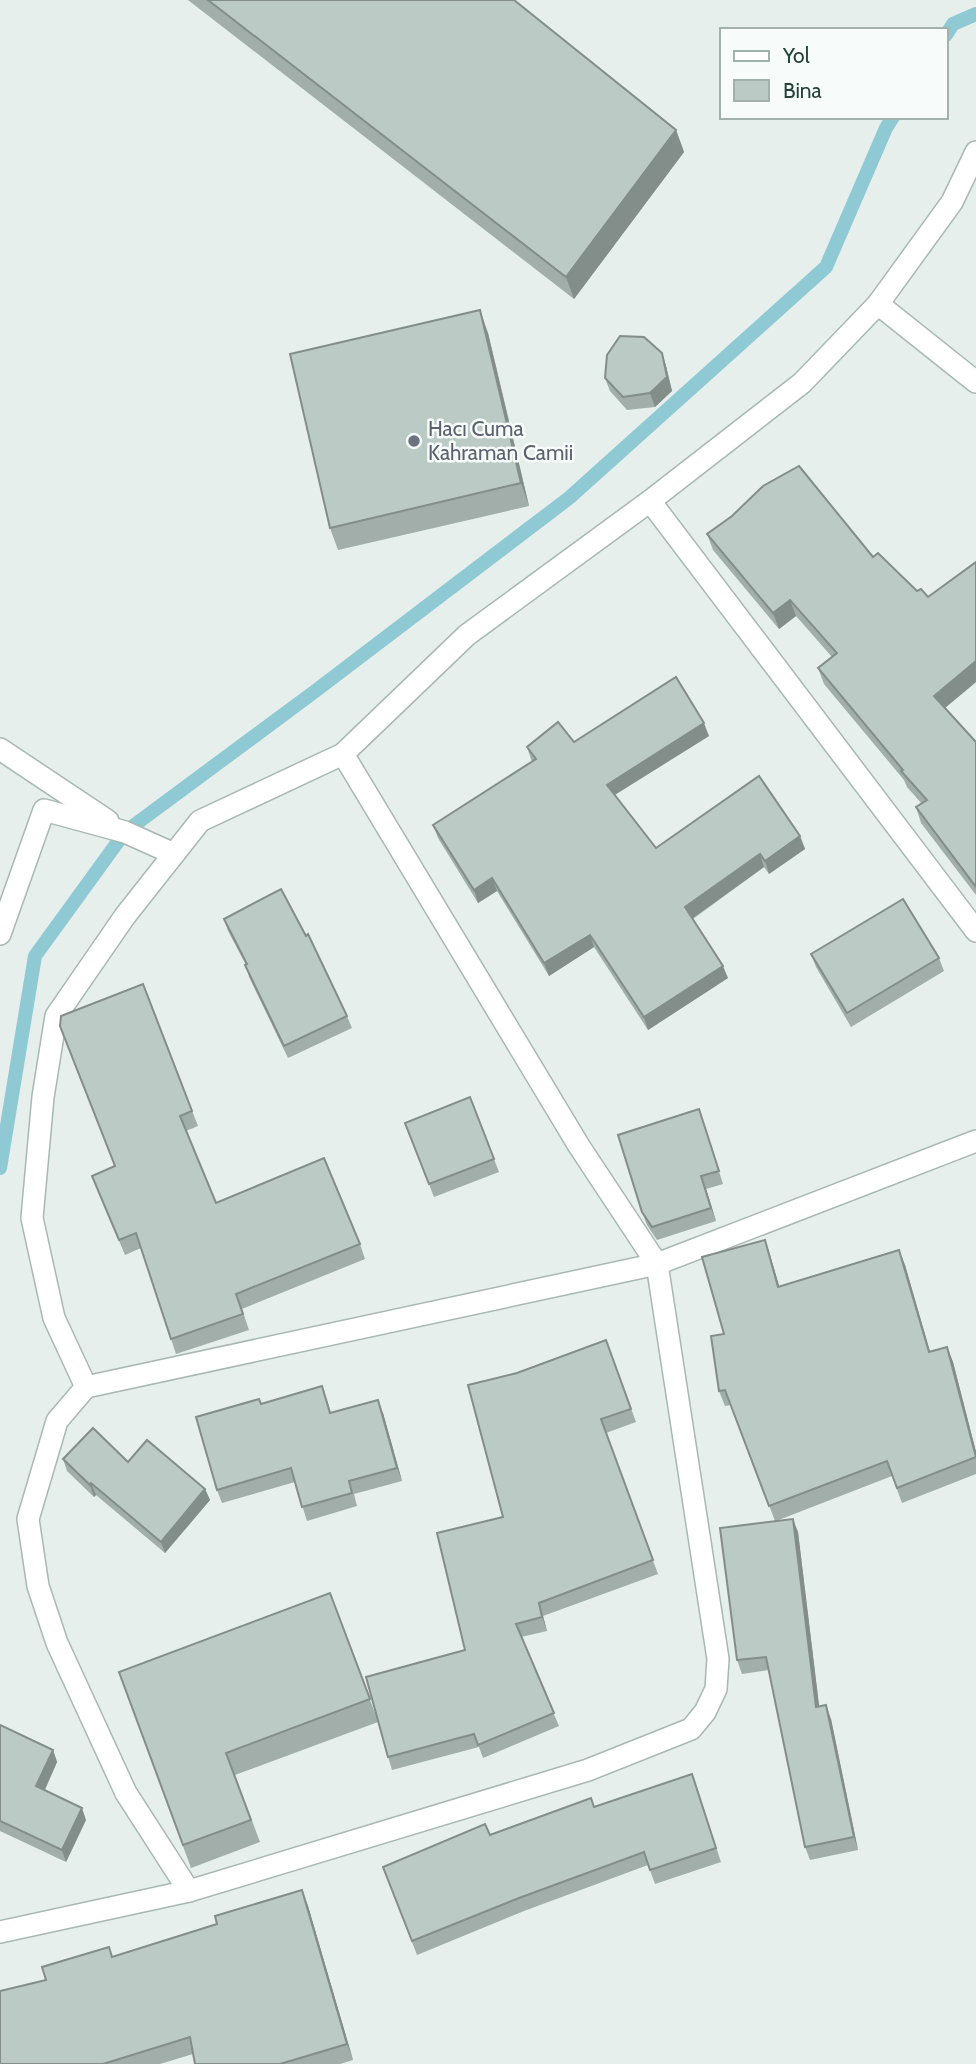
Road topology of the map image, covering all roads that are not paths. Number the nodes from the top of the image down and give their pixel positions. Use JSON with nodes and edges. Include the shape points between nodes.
{"nodes":[{"id":1,"x":976,"y":152,"type":"edge"},
{"id":2,"x":878,"y":304,"type":"junction"},
{"id":3,"x":976,"y":382,"type":"edge"},
{"id":4,"x":650,"y":501,"type":"junction"},
{"id":5,"x":0,"y":749,"type":"edge"},
{"id":6,"x":343,"y":754,"type":"junction"},
{"id":7,"x":124,"y":832,"type":"junction"},
{"id":8,"x":174,"y":855,"type":"junction"},
{"id":9,"x":976,"y":931,"type":"edge"},
{"id":10,"x":0,"y":934,"type":"edge"},
{"id":11,"x":976,"y":1141,"type":"edge"},
{"id":12,"x":657,"y":1264,"type":"junction"},
{"id":13,"x":86,"y":1387,"type":"junction"},
{"id":14,"x":188,"y":1891,"type":"junction"},
{"id":15,"x":0,"y":1932,"type":"edge"}],
"edges":[{"from":1,"to":2,"type":"street","via":[[952,202]]},
{"from":2,"to":3,"type":"street"},
{"from":2,"to":4,"type":"street","via":[[802,383]]},
{"from":4,"to":6,"type":"street","via":[[467,635]]},
{"from":4,"to":9,"type":"street"},
{"from":5,"to":7,"type":"street"},
{"from":6,"to":8,"type":"street","via":[[200,821]]},
{"from":6,"to":12,"type":"street","via":[[579,1146]]},
{"from":7,"to":8,"type":"street"},
{"from":7,"to":10,"type":"street","via":[[44,810]]},
{"from":8,"to":13,"type":"street","via":[[124,916],[56,1016],[47,1070],[32,1217],[54,1318]]},
{"from":11,"to":12,"type":"street"},
{"from":12,"to":13,"type":"street"},
{"from":12,"to":14,"type":"street","via":[[718,1659],[716,1689],[705,1712],[691,1729],[588,1770]]},
{"from":13,"to":14,"type":"street","via":[[57,1421],[28,1519],[38,1586],[57,1643],[126,1793]]},
{"from":14,"to":15,"type":"street"}]}
